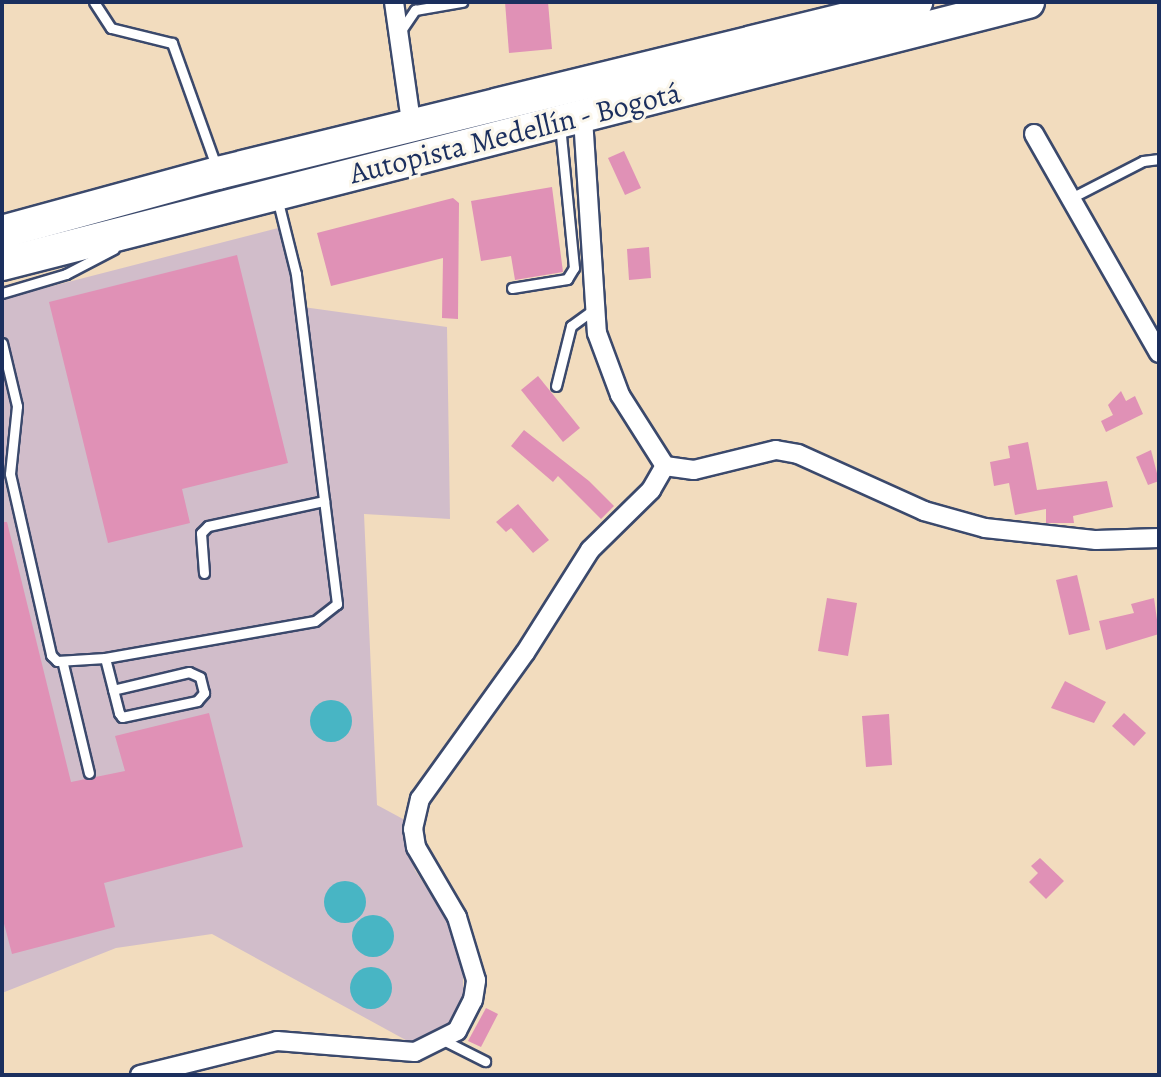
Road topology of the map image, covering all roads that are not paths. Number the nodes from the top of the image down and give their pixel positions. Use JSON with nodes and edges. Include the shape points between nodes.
{"nodes":[{"id":1,"x":94,"y":2,"type":"edge"},
{"id":2,"x":394,"y":2,"type":"edge"},
{"id":3,"x":462,"y":2,"type":"edge"},
{"id":4,"x":916,"y":2,"type":"edge"},
{"id":5,"x":1028,"y":2,"type":"edge"},
{"id":6,"x":398,"y":35,"type":"junction"},
{"id":7,"x":571,"y":120,"type":"junction"},
{"id":8,"x":412,"y":129,"type":"junction"},
{"id":9,"x":1034,"y":134,"type":"dead end"},
{"id":10,"x":1159,"y":159,"type":"edge"},
{"id":11,"x":218,"y":173,"type":"junction"},
{"id":12,"x":276,"y":192,"type":"junction"},
{"id":13,"x":1068,"y":200,"type":"junction"},
{"id":14,"x":170,"y":221,"type":"junction"},
{"id":15,"x":2,"y":232,"type":"edge"},
{"id":16,"x":2,"y":264,"type":"edge"},
{"id":17,"x":512,"y":288,"type":"dead end"},
{"id":18,"x":2,"y":293,"type":"edge"},
{"id":19,"x":594,"y":309,"type":"junction"},
{"id":20,"x":2,"y":343,"type":"edge"},
{"id":21,"x":1159,"y":353,"type":"edge"},
{"id":22,"x":556,"y":386,"type":"dead end"},
{"id":23,"x":665,"y":466,"type":"junction"},
{"id":24,"x":324,"y":501,"type":"junction"},
{"id":25,"x":1159,"y":538,"type":"edge"},
{"id":26,"x":204,"y":573,"type":"dead end"},
{"id":27,"x":105,"y":658,"type":"junction"},
{"id":28,"x":63,"y":664,"type":"junction"},
{"id":29,"x":113,"y":690,"type":"junction"},
{"id":30,"x":89,"y":773,"type":"dead end"},
{"id":31,"x":445,"y":1041,"type":"junction"},
{"id":32,"x":485,"y":1061,"type":"dead end"},
{"id":33,"x":140,"y":1075,"type":"edge"}],
"edges":[{"from":1,"to":11,"type":"lane","via":[[111,28],[172,43]]},
{"from":2,"to":6,"type":"street"},
{"from":3,"to":6,"type":"lane","via":[[415,10]]},
{"from":4,"to":8,"type":"highway","name":"Autopista Medellín - Bogotá"},
{"from":5,"to":7,"type":"highway","name":"Autopista Medellín - Bogotá"},
{"from":6,"to":8,"type":"street"},
{"from":7,"to":12,"type":"highway","name":"Autopista Medellín - Bogotá"},
{"from":7,"to":17,"type":"lane","via":[[572,275]]},
{"from":7,"to":19,"type":"street"},
{"from":8,"to":11,"type":"highway","name":"Autopista Medellín - Bogotá"},
{"from":9,"to":13,"type":"street"},
{"from":10,"to":13,"type":"lane","via":[[1143,161]]},
{"from":11,"to":15,"type":"highway","name":"Autopista Medellín - Bogotá"},
{"from":12,"to":14,"type":"highway","name":"Autopista Medellín - Bogotá"},
{"from":12,"to":24,"type":"lane","via":[[296,274]]},
{"from":13,"to":21,"type":"street"},
{"from":14,"to":16,"type":"highway","name":"Autopista Medellín - Bogotá"},
{"from":14,"to":18,"type":"lane","via":[[66,274]]},
{"from":19,"to":22,"type":"lane","via":[[571,326]]},
{"from":19,"to":23,"type":"street","via":[[604,362]]},
{"from":20,"to":28,"type":"lane","via":[[17,406],[10,474],[51,655]]},
{"from":23,"to":25,"type":"street","via":[[694,470],[776,450],[798,454],[924,511],[985,528],[1096,540]]},
{"from":23,"to":31,"type":"street","via":[[651,490],[590,550],[525,653],[420,799],[413,829],[416,847],[457,917],[476,980],[467,1014]]},
{"from":24,"to":26,"type":"lane","via":[[208,526],[201,533]]},
{"from":24,"to":27,"type":"lane","via":[[337,604],[315,621]]},
{"from":27,"to":28,"type":"lane"},
{"from":27,"to":29,"type":"lane"},
{"from":28,"to":30,"type":"lane"},
{"from":29,"to":29,"type":"lane","via":[[189,672],[200,677],[204,693],[197,701],[128,718],[119,713]]},
{"from":31,"to":32,"type":"lane"},
{"from":31,"to":33,"type":"street","via":[[397,1053],[311,1040],[277,1041]]}]}
